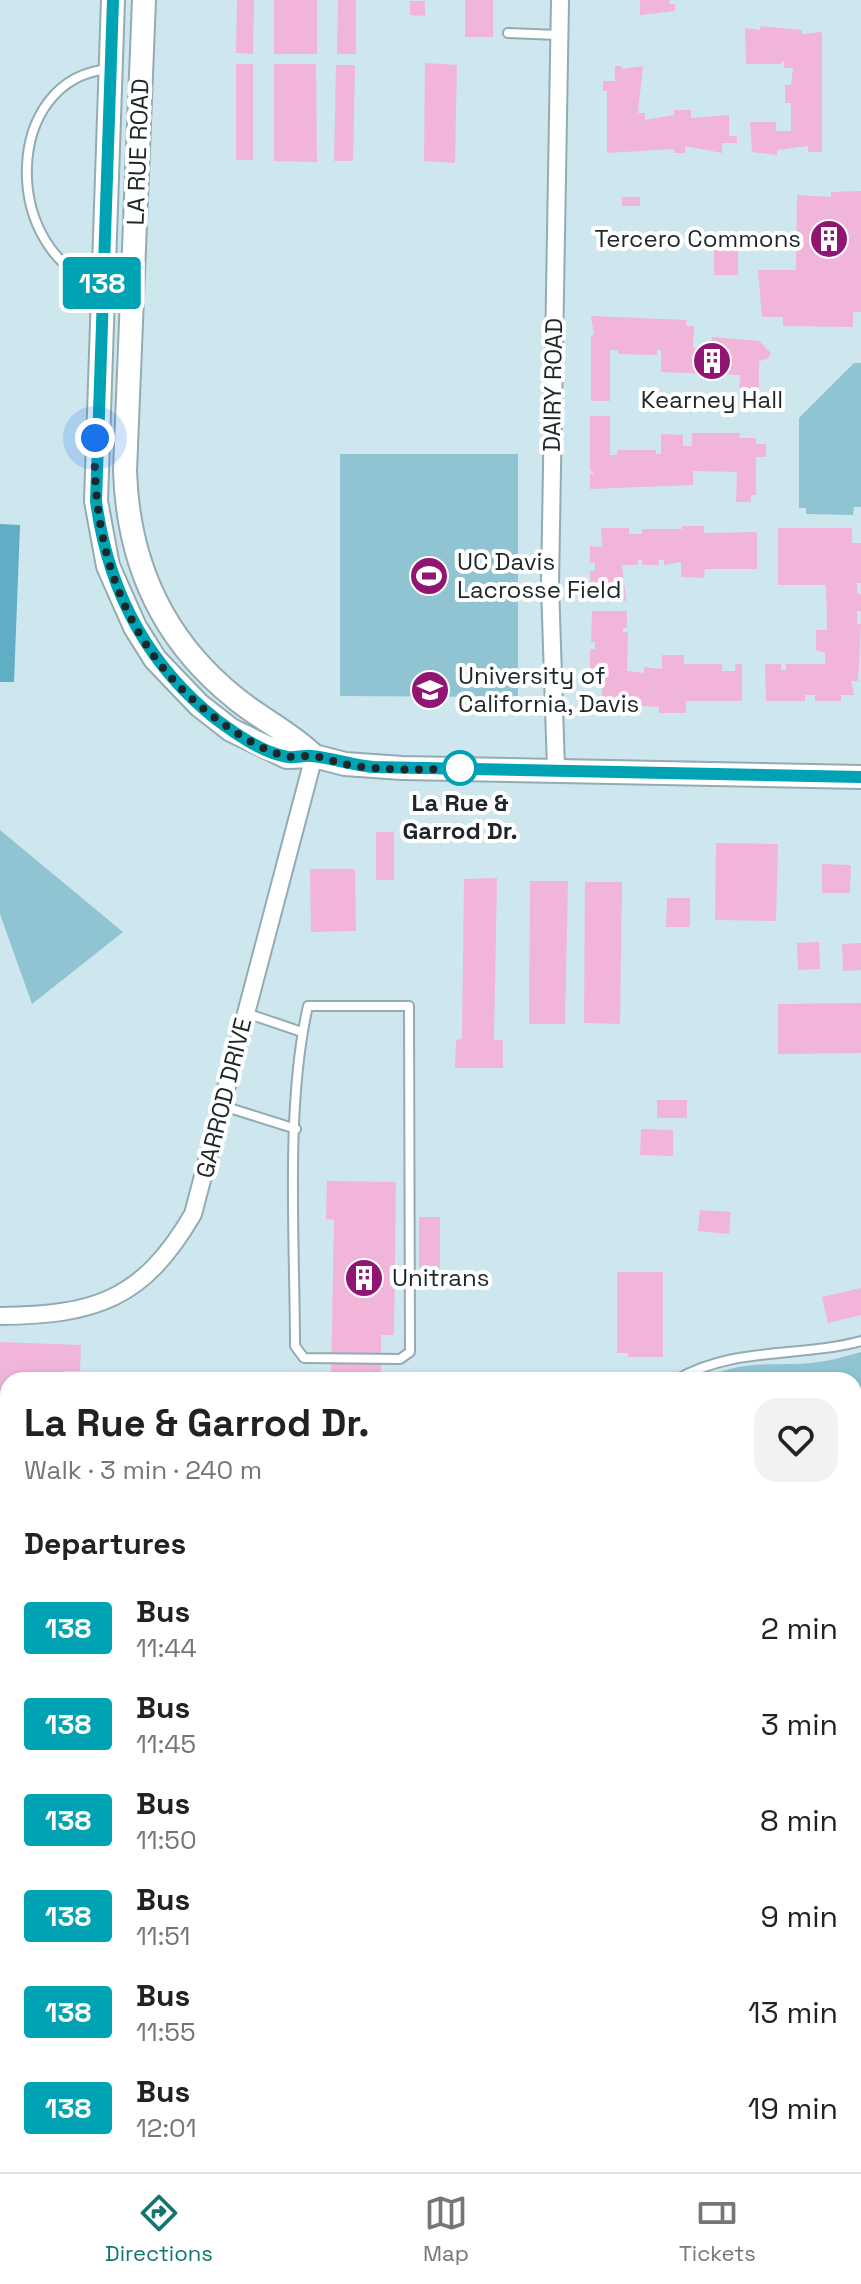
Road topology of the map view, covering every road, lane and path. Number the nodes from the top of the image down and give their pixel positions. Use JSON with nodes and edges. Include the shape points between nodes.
{"nodes":[{"id":1,"x":113,"y":0,"type":"edge"},
{"id":2,"x":144,"y":0,"type":"edge"},
{"id":3,"x":560,"y":0,"type":"edge"},
{"id":4,"x":508,"y":33,"type":"dead end"},
{"id":5,"x":558,"y":35,"type":"junction"},
{"id":6,"x":111,"y":69,"type":"junction"},
{"id":7,"x":102,"y":285,"type":"junction"},
{"id":8,"x":314,"y":756,"type":"junction"},
{"id":9,"x":556,"y":769,"type":"junction"},
{"id":10,"x":861,"y":777,"type":"edge"},
{"id":11,"x":246,"y":1013,"type":"junction"},
{"id":12,"x":302,"y":1032,"type":"junction"},
{"id":13,"x":223,"y":1106,"type":"junction"},
{"id":14,"x":296,"y":1129,"type":"junction"},
{"id":15,"x":0,"y":1316,"type":"edge"},
{"id":16,"x":861,"y":1341,"type":"edge"},
{"id":17,"x":696,"y":1372,"type":"edge"}],
"edges":[{"from":1,"to":6,"type":"street","name":"LA RUE ROAD"},
{"from":2,"to":8,"type":"street","name":"LA RUE ROAD","via":[[125,471],[130,530],[150,593],[193,660]]},
{"from":3,"to":5,"type":"street","name":"DAIRY ROAD"},
{"from":4,"to":5,"type":"lane"},
{"from":5,"to":9,"type":"street","name":"DAIRY ROAD","via":[[550,585]]},
{"from":6,"to":7,"type":"street","name":"LA RUE ROAD"},
{"from":6,"to":7,"type":"lane","via":[[81,75],[50,100],[30,139],[23,171],[29,215],[53,259],[71,274]]},
{"from":7,"to":8,"type":"street","name":"LA RUE ROAD","via":[[96,501],[120,599],[155,659],[199,705],[260,746],[287,757]]},
{"from":8,"to":9,"type":"street","name":"LA RUE ROAD","via":[[373,767]]},
{"from":8,"to":11,"type":"street","name":"GARROD DRIVE"},
{"from":9,"to":10,"type":"street","name":"LA RUE ROAD"},
{"from":11,"to":12,"type":"lane"},
{"from":11,"to":13,"type":"street","name":"GARROD DRIVE"},
{"from":12,"to":14,"type":"lane"},
{"from":12,"to":14,"type":"lane","via":[[308,1006],[409,1006],[410,1352],[400,1359],[304,1358],[295,1346]]},
{"from":13,"to":14,"type":"lane"},
{"from":13,"to":15,"type":"street","name":"GARROD DRIVE","via":[[193,1214],[174,1248],[111,1299],[88,1309]]},
{"from":16,"to":17,"type":"lane","via":[[817,1352],[736,1356]]}]}
